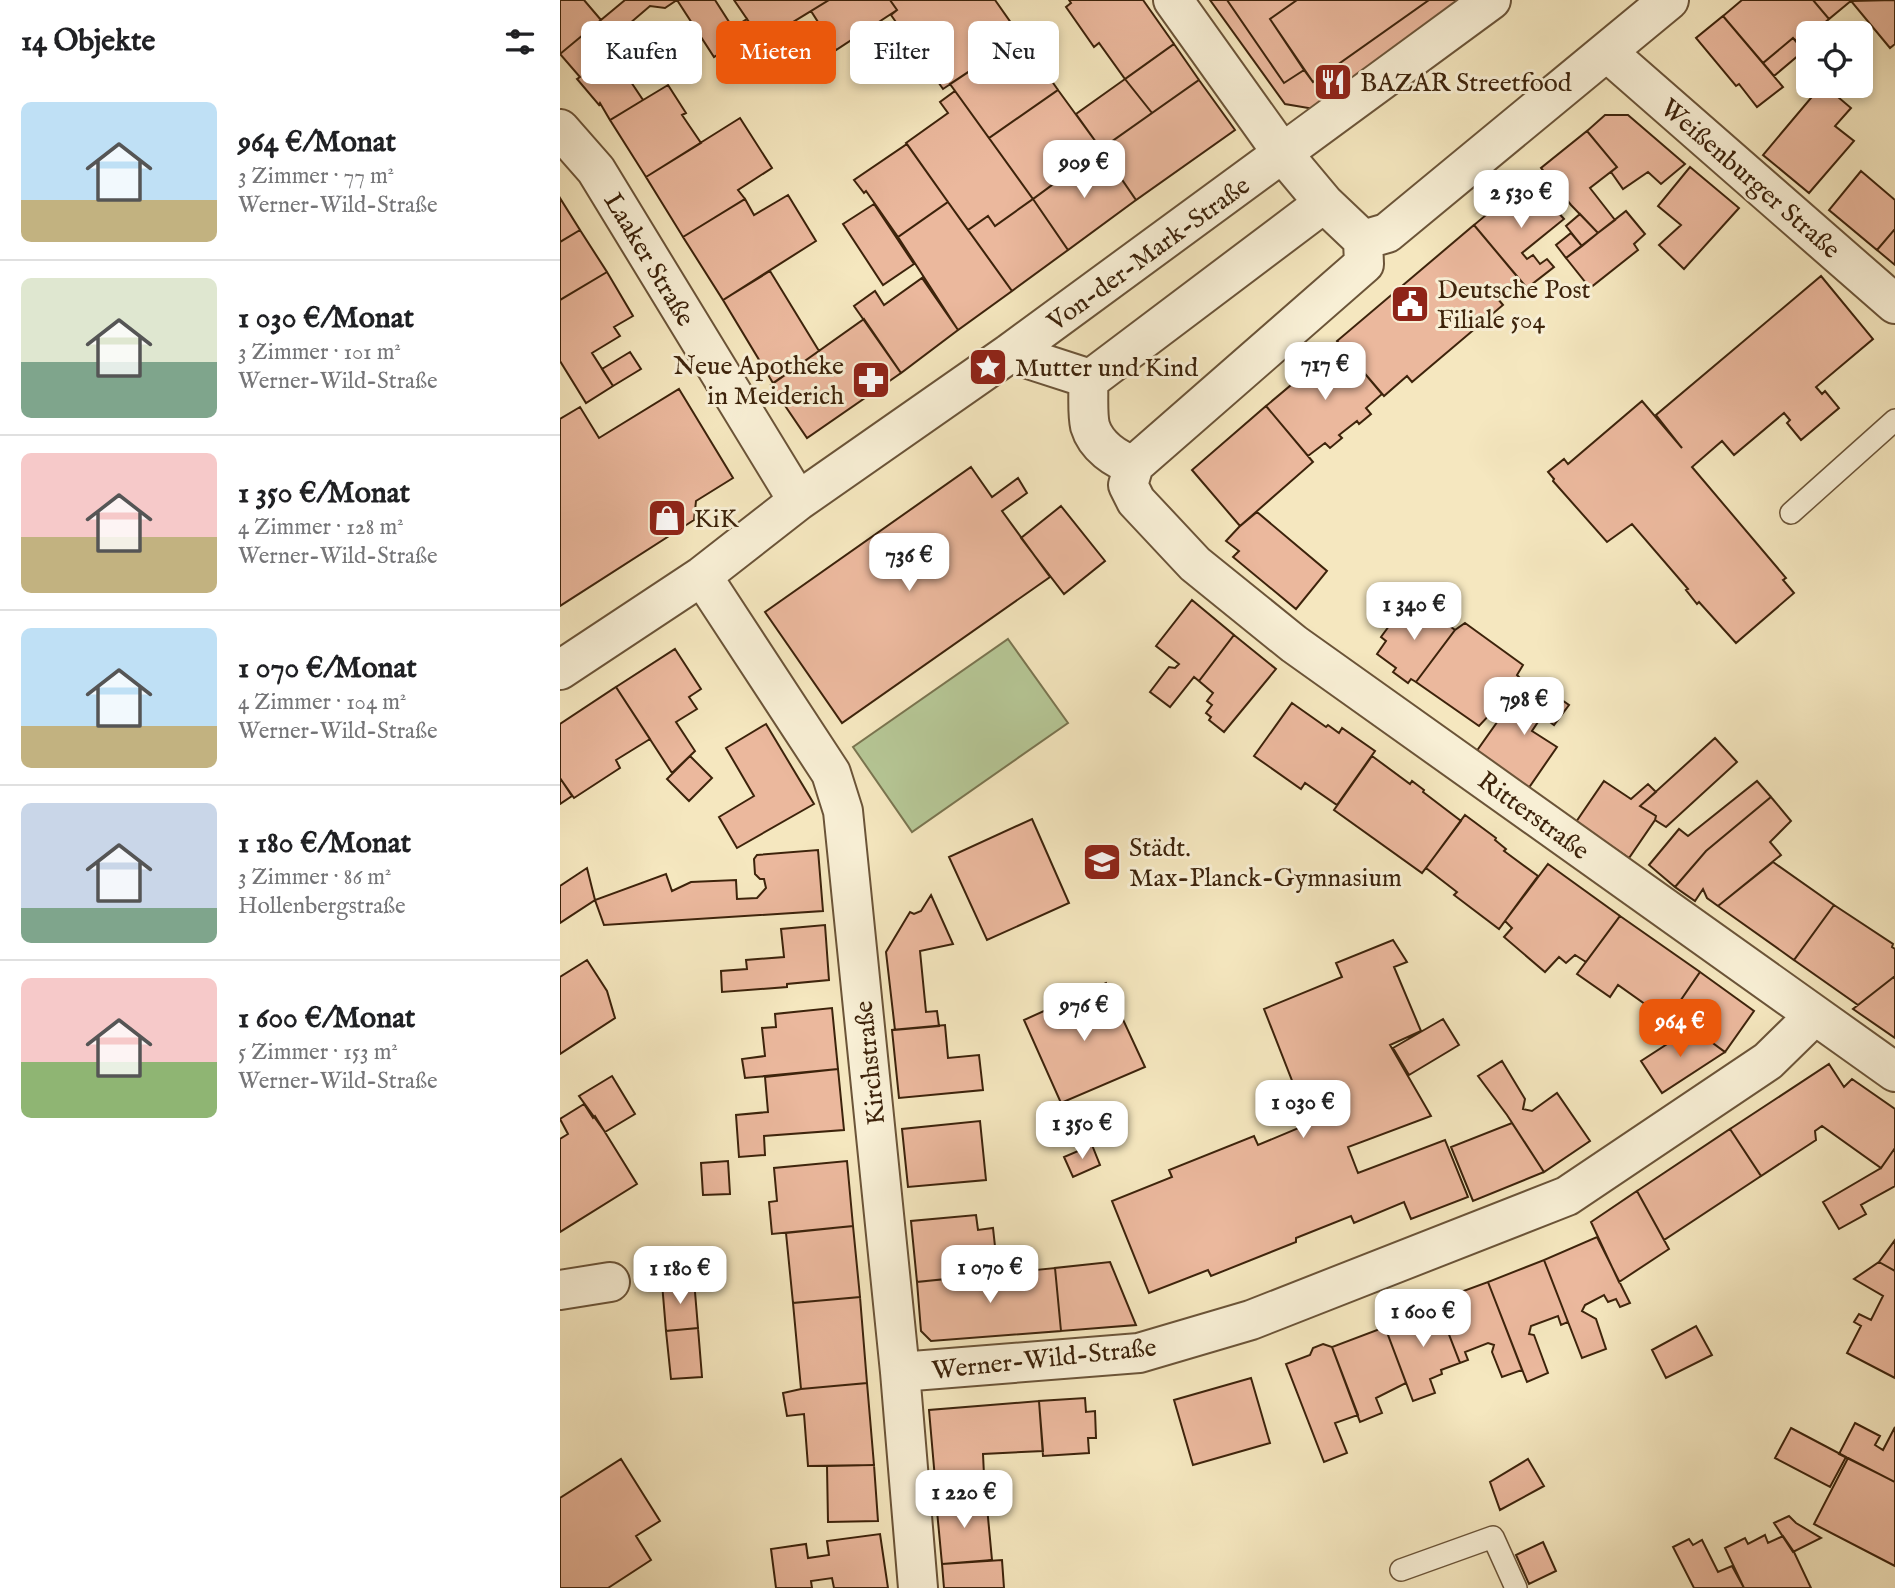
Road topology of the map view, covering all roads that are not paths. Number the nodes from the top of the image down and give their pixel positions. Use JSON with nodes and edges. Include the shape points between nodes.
{"nodes":[{"id":1,"x":1173,"y":0,"type":"edge"},
{"id":2,"x":1491,"y":0,"type":"edge"},
{"id":3,"x":1669,"y":0,"type":"edge"},
{"id":4,"x":1608,"y":53,"type":"junction"},
{"id":5,"x":560,"y":129,"type":"edge"},
{"id":6,"x":1283,"y":154,"type":"junction"},
{"id":7,"x":1324,"y":203,"type":"junction"},
{"id":8,"x":1363,"y":240,"type":"junction"},
{"id":9,"x":1895,"y":304,"type":"edge"},
{"id":10,"x":1010,"y":353,"type":"junction"},
{"id":11,"x":1088,"y":381,"type":"junction"},
{"id":12,"x":1895,"y":419,"type":"edge"},
{"id":13,"x":1135,"y":465,"type":"junction"},
{"id":14,"x":798,"y":501,"type":"junction"},
{"id":15,"x":1791,"y":513,"type":"dead end"},
{"id":16,"x":702,"y":576,"type":"junction"},
{"id":17,"x":560,"y":670,"type":"edge"},
{"id":18,"x":1815,"y":1015,"type":"junction"},
{"id":19,"x":1895,"y":1072,"type":"edge"},
{"id":20,"x":610,"y":1282,"type":"dead end"},
{"id":21,"x":560,"y":1290,"type":"edge"},
{"id":22,"x":900,"y":1372,"type":"junction"},
{"id":23,"x":1401,"y":1570,"type":"dead end"},
{"id":24,"x":918,"y":1588,"type":"edge"},
{"id":25,"x":1516,"y":1588,"type":"edge"}],
"edges":[{"from":1,"to":6,"type":"street"},
{"from":2,"to":6,"type":"street","name":"Von-der-Mark-Straße"},
{"from":3,"to":4,"type":"street"},
{"from":4,"to":8,"type":"street","via":[[1387,233]]},
{"from":4,"to":9,"type":"street","name":"Weißenburger Straße"},
{"from":5,"to":14,"type":"street","name":"Laaker Straße","via":[[596,170]]},
{"from":6,"to":7,"type":"street"},
{"from":6,"to":10,"type":"street","name":"Von-der-Mark-Straße"},
{"from":7,"to":8,"type":"street"},
{"from":7,"to":11,"type":"street"},
{"from":8,"to":13,"type":"street","via":[[1364,264]]},
{"from":10,"to":11,"type":"street"},
{"from":10,"to":14,"type":"street","name":"Von-der-Mark-Straße"},
{"from":11,"to":13,"type":"street","via":[[1090,427],[1107,451]]},
{"from":12,"to":15,"type":"lane"},
{"from":13,"to":18,"type":"street","name":"Ritterstraße","via":[[1128,485],[1136,501],[1195,564],[1294,644]]},
{"from":14,"to":16,"type":"street","name":"Von-der-Mark-Straße"},
{"from":16,"to":17,"type":"street","name":"Von-der-Mark-Straße"},
{"from":16,"to":22,"type":"street","name":"Kirchstraße","via":[[831,773],[843,811]]},
{"from":18,"to":19,"type":"street","name":"Ritterstraße"},
{"from":18,"to":22,"type":"street","name":"Werner-Wild-Straße","via":[[1768,1061],[1567,1196],[1251,1320],[1139,1353]]},
{"from":20,"to":21,"type":"street"},
{"from":22,"to":24,"type":"street","name":"Kirchstraße"},
{"from":23,"to":25,"type":"lane","via":[[1493,1537]]}]}
